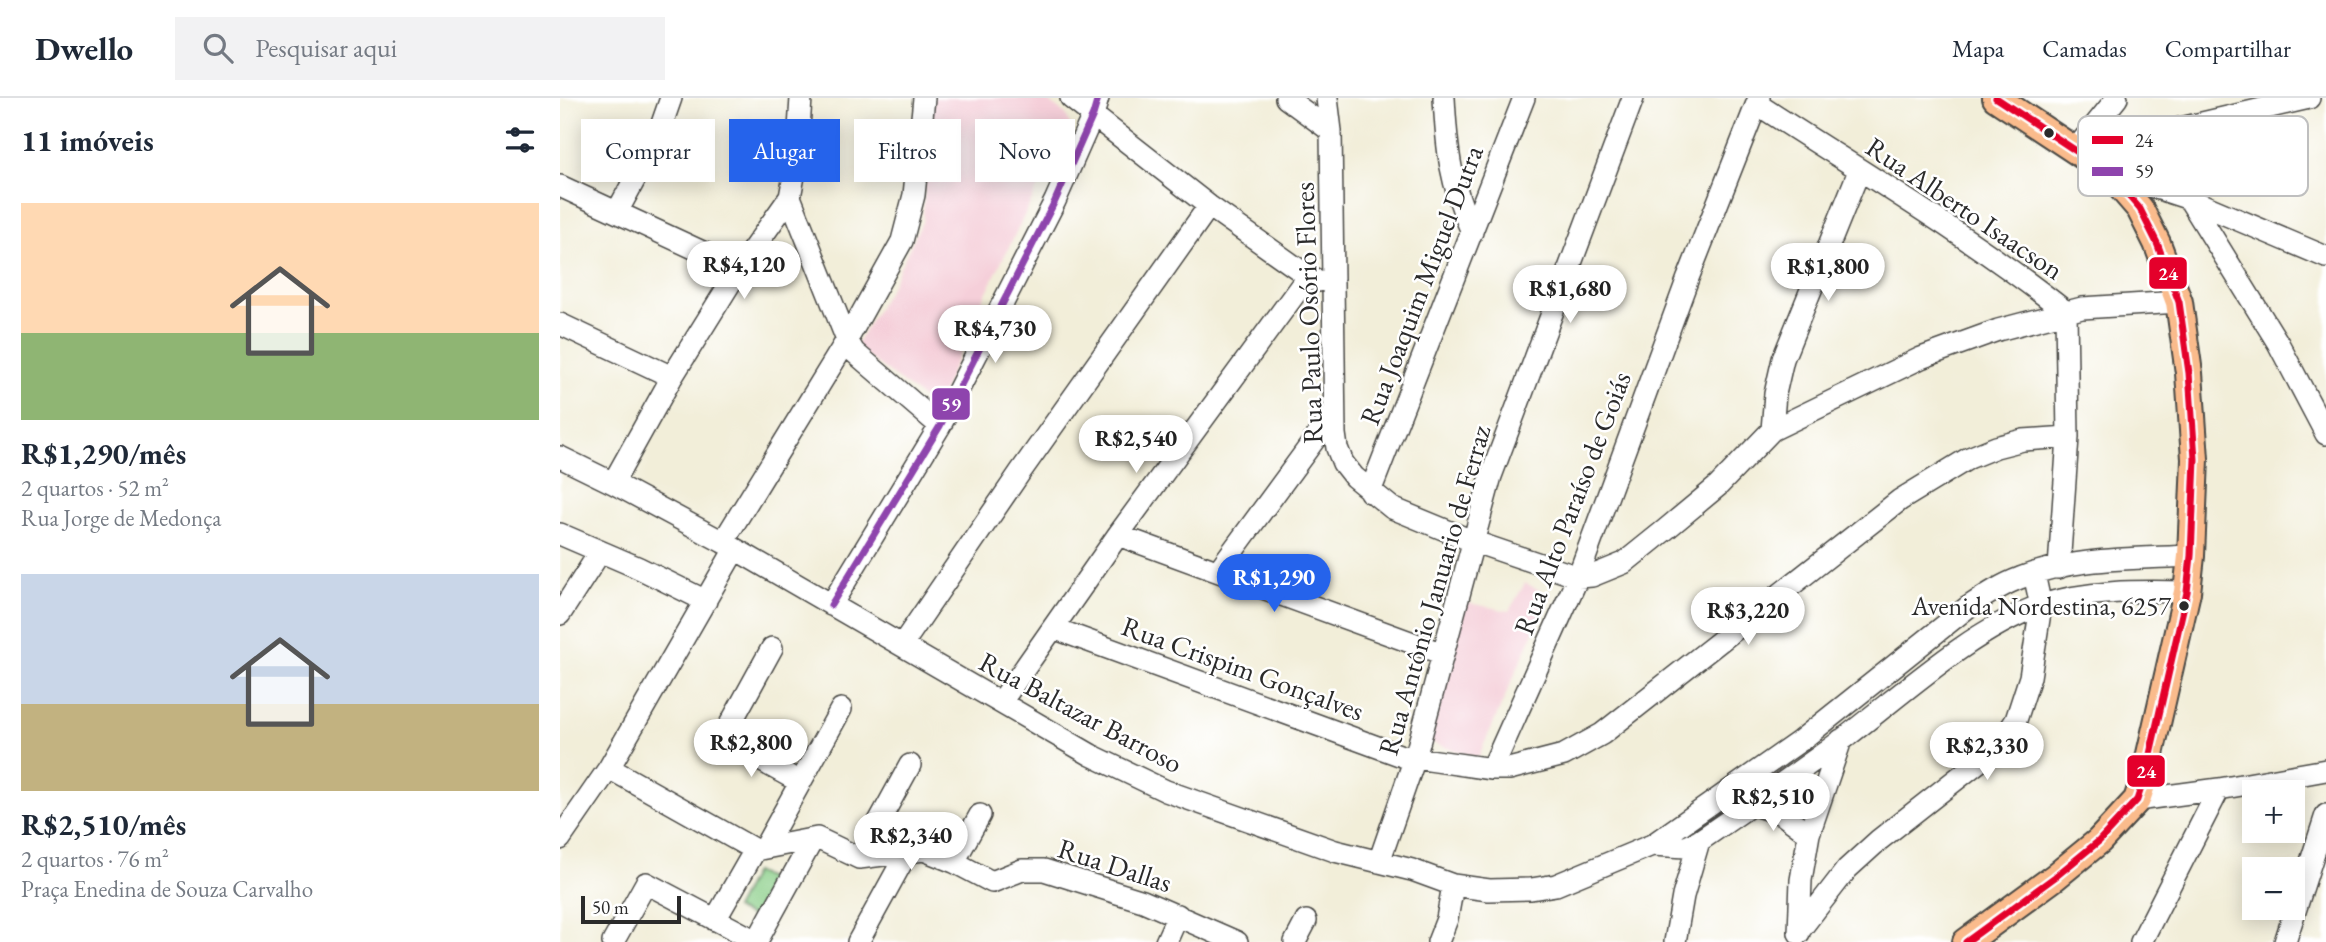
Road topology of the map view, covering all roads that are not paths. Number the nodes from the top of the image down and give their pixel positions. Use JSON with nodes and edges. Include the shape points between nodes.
{"nodes":[{"id":1,"x":671,"y":98,"type":"edge"},
{"id":2,"x":801,"y":98,"type":"edge"},
{"id":3,"x":924,"y":98,"type":"edge"},
{"id":4,"x":1071,"y":98,"type":"edge"},
{"id":5,"x":1286,"y":98,"type":"edge"},
{"id":6,"x":1327,"y":98,"type":"edge"},
{"id":7,"x":1444,"y":98,"type":"edge"},
{"id":8,"x":1524,"y":98,"type":"edge"},
{"id":9,"x":1633,"y":98,"type":"edge"},
{"id":10,"x":1996,"y":98,"type":"edge"},
{"id":11,"x":2117,"y":98,"type":"edge"},
{"id":12,"x":2309,"y":98,"type":"edge"},
{"id":13,"x":1758,"y":101,"type":"edge"},
{"id":14,"x":1095,"y":107,"type":"edge"},
{"id":15,"x":2103,"y":116,"type":"edge"},
{"id":16,"x":2230,"y":116,"type":"edge"},
{"id":17,"x":1331,"y":131,"type":"junction"},
{"id":18,"x":2078,"y":148,"type":"edge"},
{"id":19,"x":2076,"y":151,"type":"joint"},
{"id":20,"x":1859,"y":171,"type":"junction"},
{"id":21,"x":560,"y":186,"type":"edge"},
{"id":22,"x":2128,"y":196,"type":"edge"},
{"id":23,"x":2180,"y":196,"type":"edge"},
{"id":24,"x":790,"y":197,"type":"junction"},
{"id":25,"x":2186,"y":198,"type":"junction"},
{"id":26,"x":1209,"y":206,"type":"junction"},
{"id":27,"x":2140,"y":209,"type":"junction"},
{"id":28,"x":617,"y":212,"type":"junction"},
{"id":29,"x":1472,"y":232,"type":"junction"},
{"id":30,"x":2326,"y":257,"type":"edge"},
{"id":31,"x":739,"y":269,"type":"junction"},
{"id":32,"x":1308,"y":276,"type":"junction"},
{"id":33,"x":1334,"y":287,"type":"junction"},
{"id":34,"x":2179,"y":302,"type":"junction"},
{"id":35,"x":2066,"y":312,"type":"junction"},
{"id":36,"x":560,"y":324,"type":"edge"},
{"id":37,"x":847,"y":340,"type":"junction"},
{"id":38,"x":673,"y":377,"type":"junction"},
{"id":39,"x":1334,"y":413,"type":"junction"},
{"id":40,"x":940,"y":426,"type":"junction"},
{"id":41,"x":1772,"y":430,"type":"junction"},
{"id":42,"x":2326,"y":434,"type":"edge"},
{"id":43,"x":2068,"y":437,"type":"junction"},
{"id":44,"x":560,"y":457,"type":"edge"},
{"id":45,"x":613,"y":483,"type":"junction"},
{"id":46,"x":1370,"y":492,"type":"junction"},
{"id":47,"x":560,"y":534,"type":"edge"},
{"id":48,"x":1118,"y":535,"type":"junction"},
{"id":49,"x":1472,"y":541,"type":"junction"},
{"id":50,"x":729,"y":546,"type":"junction"},
{"id":51,"x":600,"y":552,"type":"junction"},
{"id":52,"x":2191,"y":556,"type":"junction"},
{"id":53,"x":2149,"y":558,"type":"junction"},
{"id":54,"x":2059,"y":568,"type":"junction"},
{"id":55,"x":1219,"y":571,"type":"junction"},
{"id":56,"x":2034,"y":574,"type":"junction"},
{"id":57,"x":1578,"y":577,"type":"junction"},
{"id":58,"x":2147,"y":591,"type":"junction"},
{"id":59,"x":2187,"y":592,"type":"junction"},
{"id":60,"x":706,"y":601,"type":"junction"},
{"id":61,"x":831,"y":605,"type":"junction"},
{"id":62,"x":2041,"y":606,"type":"junction"},
{"id":63,"x":560,"y":614,"type":"edge"},
{"id":64,"x":1053,"y":628,"type":"junction"},
{"id":65,"x":902,"y":645,"type":"junction"},
{"id":66,"x":772,"y":648,"type":"dead end"},
{"id":67,"x":1443,"y":654,"type":"junction"},
{"id":68,"x":1001,"y":702,"type":"junction"},
{"id":69,"x":841,"y":709,"type":"dead end"},
{"id":70,"x":1841,"y":740,"type":"junction"},
{"id":71,"x":1415,"y":758,"type":"junction"},
{"id":72,"x":910,"y":765,"type":"dead end"},
{"id":73,"x":608,"y":768,"type":"junction"},
{"id":74,"x":1492,"y":769,"type":"junction"},
{"id":75,"x":2326,"y":770,"type":"edge"},
{"id":76,"x":800,"y":782,"type":"junction"},
{"id":77,"x":2219,"y":789,"type":"junction"},
{"id":78,"x":2137,"y":800,"type":"junction"},
{"id":79,"x":1751,"y":804,"type":"junction"},
{"id":80,"x":980,"y":815,"type":"dead end"},
{"id":81,"x":2326,"y":815,"type":"edge"},
{"id":82,"x":781,"y":819,"type":"junction"},
{"id":83,"x":1809,"y":834,"type":"junction"},
{"id":84,"x":560,"y":839,"type":"edge"},
{"id":85,"x":815,"y":839,"type":"junction"},
{"id":86,"x":1699,"y":841,"type":"junction"},
{"id":87,"x":1652,"y":845,"type":"junction"},
{"id":88,"x":759,"y":849,"type":"junction"},
{"id":89,"x":908,"y":851,"type":"junction"},
{"id":90,"x":859,"y":858,"type":"junction"},
{"id":91,"x":954,"y":862,"type":"junction"},
{"id":92,"x":1379,"y":862,"type":"junction"},
{"id":93,"x":1453,"y":885,"type":"junction"},
{"id":94,"x":1178,"y":915,"type":"junction"},
{"id":95,"x":1306,"y":921,"type":"dead end"},
{"id":96,"x":721,"y":930,"type":"edge"},
{"id":97,"x":1798,"y":936,"type":"edge"},
{"id":98,"x":612,"y":942,"type":"edge"},
{"id":99,"x":757,"y":942,"type":"edge"},
{"id":100,"x":858,"y":942,"type":"edge"},
{"id":101,"x":1166,"y":942,"type":"edge"},
{"id":102,"x":1237,"y":942,"type":"edge"},
{"id":103,"x":1295,"y":942,"type":"edge"},
{"id":104,"x":1438,"y":942,"type":"edge"},
{"id":105,"x":1675,"y":942,"type":"edge"},
{"id":106,"x":1966,"y":942,"type":"edge"},
{"id":107,"x":2141,"y":942,"type":"edge"},
{"id":108,"x":2285,"y":942,"type":"edge"}],
"edges":[{"from":1,"to":28,"type":"street","via":[[657,138]]},
{"from":2,"to":24,"type":"street"},
{"from":3,"to":37,"type":"street","via":[[909,220]]},
{"from":4,"to":14,"type":"street"},
{"from":5,"to":17,"type":"street"},
{"from":6,"to":17,"type":"street","name":"Rua Paulo Osório Flores"},
{"from":7,"to":29,"type":"street","via":[[1450,167]]},
{"from":8,"to":29,"type":"street","name":"Rua Joaquim Miguel Dutra"},
{"from":9,"to":49,"type":"street","name":"Rua Antônio Januario de Ferraz","via":[[1490,477]]},
{"from":10,"to":19,"type":"main road"},
{"from":11,"to":15,"type":"street"},
{"from":12,"to":16,"type":"street"},
{"from":13,"to":20,"type":"street","name":"Rua Alberto Isaacson"},
{"from":13,"to":57,"type":"street","name":"Rua Alto Paraíso de Goiás"},
{"from":14,"to":26,"type":"street"},
{"from":14,"to":40,"type":"street","via":[[1055,201]]},
{"from":17,"to":33,"type":"street","name":"Rua Paulo Osório Flores"},
{"from":18,"to":19,"type":"street"},
{"from":20,"to":35,"type":"street","name":"Rua Alberto Isaacson"},
{"from":20,"to":41,"type":"street","via":[[1783,359]]},
{"from":21,"to":28,"type":"street"},
{"from":22,"to":27,"type":"main road"},
{"from":23,"to":25,"type":"street"},
{"from":24,"to":31,"type":"street"},
{"from":24,"to":37,"type":"street"},
{"from":25,"to":27,"type":"street","via":[[2159,198]]},
{"from":25,"to":30,"type":"street"},
{"from":25,"to":42,"type":"street","via":[[2278,343]]},
{"from":26,"to":32,"type":"street"},
{"from":26,"to":65,"type":"street"},
{"from":27,"to":34,"type":"main road"},
{"from":28,"to":31,"type":"street"},
{"from":29,"to":46,"type":"street","name":"Rua Joaquim Miguel Dutra"},
{"from":31,"to":38,"type":"street"},
{"from":32,"to":33,"type":"street"},
{"from":32,"to":48,"type":"street"},
{"from":33,"to":39,"type":"street","name":"Rua Paulo Osório Flores"},
{"from":34,"to":35,"type":"street"},
{"from":34,"to":52,"type":"main road","via":[[2194,459]]},
{"from":35,"to":41,"type":"street","via":[[1998,330],[1922,358]]},
{"from":35,"to":43,"type":"street","name":"Rua Alberto Isaacson"},
{"from":36,"to":38,"type":"street"},
{"from":37,"to":40,"type":"street","via":[[854,352]]},
{"from":37,"to":50,"type":"street"},
{"from":38,"to":45,"type":"street"},
{"from":39,"to":46,"type":"street","name":"Rua Paulo Osório Flores","via":[[1343,463]]},
{"from":39,"to":55,"type":"street"},
{"from":40,"to":61,"type":"street"},
{"from":41,"to":57,"type":"street","via":[[1718,486],[1624,563]]},
{"from":43,"to":54,"type":"street","name":"Rua Alberto Isaacson"},
{"from":43,"to":74,"type":"street","name":"Rua Crispim Gonçalves","via":[[2023,440],[1969,458],[1900,500],[1602,734],[1563,755]]},
{"from":44,"to":45,"type":"street","name":"Rua Baltazar Barroso"},
{"from":45,"to":50,"type":"street","name":"Rua Baltazar Barroso"},
{"from":46,"to":49,"type":"street","name":"Rua Paulo Osório Flores","via":[[1392,508]]},
{"from":47,"to":51,"type":"street"},
{"from":48,"to":55,"type":"street"},
{"from":48,"to":64,"type":"street"},
{"from":49,"to":57,"type":"street","name":"Rua Paulo Osório Flores"},
{"from":49,"to":67,"type":"street","name":"Rua Antônio Januario de Ferraz"},
{"from":50,"to":60,"type":"street"},
{"from":50,"to":61,"type":"street","name":"Rua Baltazar Barroso"},
{"from":51,"to":60,"type":"street"},
{"from":51,"to":63,"type":"street"},
{"from":52,"to":53,"type":"street"},
{"from":52,"to":59,"type":"main road"},
{"from":53,"to":54,"type":"street"},
{"from":53,"to":58,"type":"street","via":[[2156,582]]},
{"from":54,"to":56,"type":"street"},
{"from":55,"to":67,"type":"street"},
{"from":56,"to":62,"type":"street"},
{"from":56,"to":87,"type":"street","via":[[1996,589],[1968,607],[1800,741]]},
{"from":57,"to":74,"type":"street","name":"Rua Alto Paraíso de Goiás"},
{"from":58,"to":59,"type":"street"},
{"from":58,"to":62,"type":"street","via":[[2080,596]]},
{"from":59,"to":78,"type":"main road"},
{"from":60,"to":73,"type":"street"},
{"from":61,"to":65,"type":"street","name":"Rua Baltazar Barroso"},
{"from":62,"to":70,"type":"street","via":[[1977,638]]},
{"from":62,"to":97,"type":"street","via":[[2023,704],[2005,737],[1847,869]]},
{"from":64,"to":68,"type":"street"},
{"from":64,"to":71,"type":"street","name":"Rua Crispim Gonçalves"},
{"from":65,"to":68,"type":"street","name":"Rua Baltazar Barroso"},
{"from":66,"to":76,"type":"street","via":[[722,739]]},
{"from":67,"to":71,"type":"street","name":"Rua Antônio Januario de Ferraz"},
{"from":68,"to":92,"type":"street","name":"Rua Baltazar Barroso","via":[[1091,755],[1166,791]]},
{"from":69,"to":76,"type":"street"},
{"from":70,"to":79,"type":"street"},
{"from":70,"to":83,"type":"street"},
{"from":71,"to":74,"type":"street","name":"Rua Crispim Gonçalves"},
{"from":71,"to":92,"type":"street","name":"Rua Antônio Januario de Ferraz"},
{"from":72,"to":90,"type":"street"},
{"from":73,"to":84,"type":"street"},
{"from":73,"to":88,"type":"street"},
{"from":75,"to":77,"type":"street"},
{"from":76,"to":82,"type":"street"},
{"from":77,"to":78,"type":"street"},
{"from":77,"to":107,"type":"street"},
{"from":78,"to":106,"type":"main road","via":[[2099,841]]},
{"from":79,"to":83,"type":"street","via":[[1782,814]]},
{"from":79,"to":86,"type":"street"},
{"from":80,"to":91,"type":"street"},
{"from":81,"to":108,"type":"street"},
{"from":82,"to":85,"type":"street"},
{"from":82,"to":88,"type":"street"},
{"from":83,"to":97,"type":"street"},
{"from":85,"to":88,"type":"street"},
{"from":85,"to":90,"type":"street"},
{"from":85,"to":99,"type":"street"},
{"from":86,"to":87,"type":"street","via":[[1686,847]]},
{"from":86,"to":105,"type":"street"},
{"from":87,"to":93,"type":"street","name":"Rua Baltazar Barroso","via":[[1556,885],[1510,891]]},
{"from":88,"to":96,"type":"street"},
{"from":89,"to":90,"type":"street","name":"Rua Dallas"},
{"from":89,"to":91,"type":"street","name":"Rua Dallas","via":[[931,852]]},
{"from":89,"to":100,"type":"street"},
{"from":91,"to":94,"type":"street","name":"Rua Dallas","via":[[992,882],[1022,870],[1044,870]]},
{"from":92,"to":93,"type":"street","name":"Rua Baltazar Barroso"},
{"from":93,"to":104,"type":"street"},
{"from":94,"to":101,"type":"street"},
{"from":94,"to":102,"type":"street","name":"Rua Dallas"},
{"from":95,"to":103,"type":"street"},
{"from":96,"to":98,"type":"street","via":[[646,883]]},
{"from":96,"to":99,"type":"street"}]}
